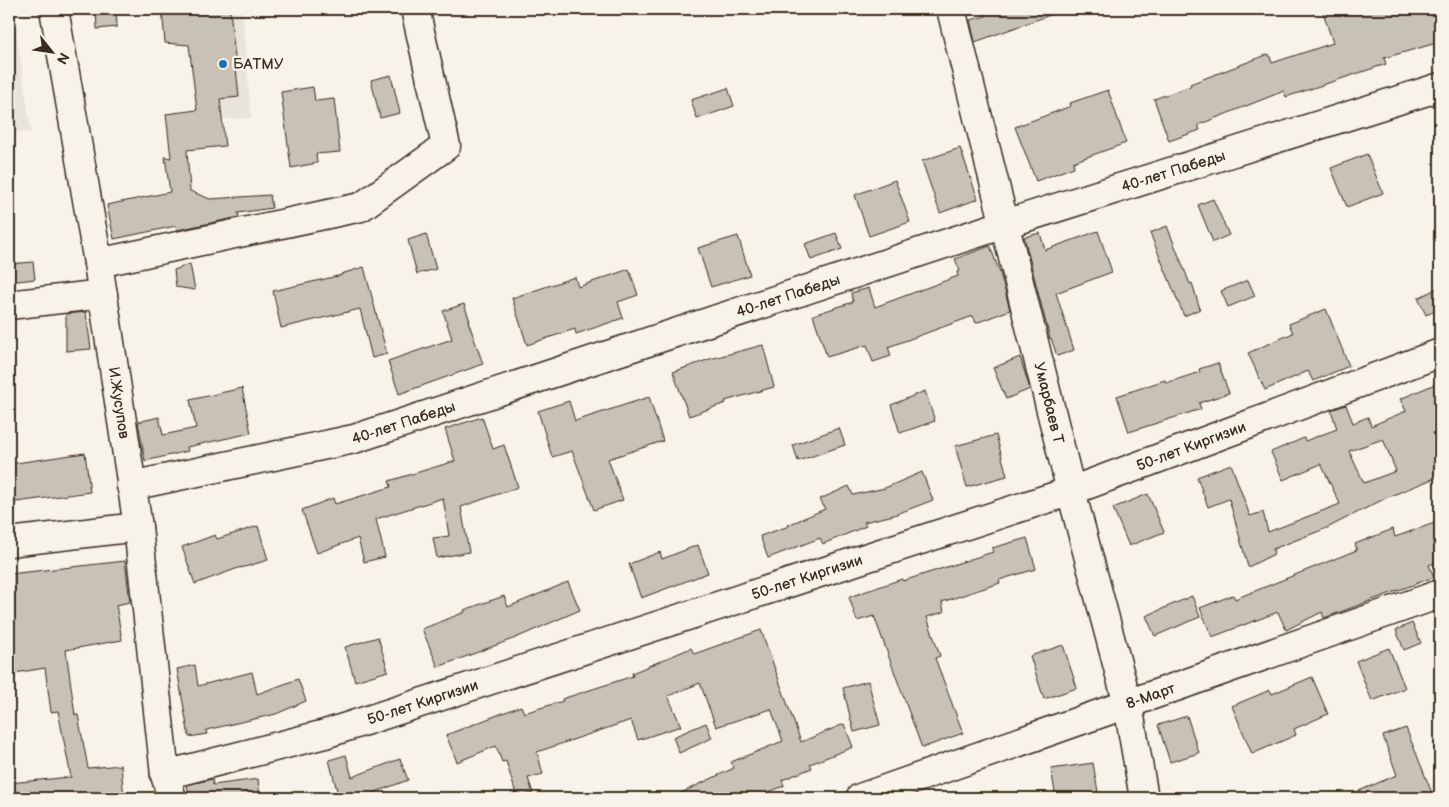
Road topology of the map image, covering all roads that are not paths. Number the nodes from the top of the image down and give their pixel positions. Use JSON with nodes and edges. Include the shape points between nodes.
{"nodes":[{"id":1,"x":54,"y":9,"type":"edge"},
{"id":2,"x":415,"y":9,"type":"edge"},
{"id":3,"x":951,"y":9,"type":"edge"},
{"id":4,"x":1440,"y":87,"type":"edge"},
{"id":5,"x":1004,"y":224,"type":"junction"},
{"id":6,"x":98,"y":263,"type":"junction"},
{"id":7,"x":103,"y":294,"type":"junction"},
{"id":8,"x":9,"y":305,"type":"edge"},
{"id":9,"x":1440,"y":353,"type":"edge"},
{"id":10,"x":131,"y":486,"type":"junction"},
{"id":11,"x":1071,"y":491,"type":"junction"},
{"id":12,"x":138,"y":527,"type":"junction"},
{"id":13,"x":9,"y":542,"type":"edge"},
{"id":14,"x":1440,"y":594,"type":"edge"},
{"id":15,"x":1128,"y":705,"type":"junction"},
{"id":16,"x":168,"y":787,"type":"edge"},
{"id":17,"x":860,"y":798,"type":"edge"},
{"id":18,"x":1144,"y":798,"type":"edge"}],
"edges":[{"from":1,"to":6,"type":"street","name":"И.Жусупов"},
{"from":2,"to":6,"type":"street","via":[[446,146],[361,207]]},
{"from":3,"to":5,"type":"street","name":"Умарбаев Т"},
{"from":4,"to":5,"type":"street","name":"40-лет Пабеды"},
{"from":5,"to":10,"type":"street","name":"40-лет Пабеды","via":[[354,439]]},
{"from":5,"to":11,"type":"street","name":"Умарбаев Т"},
{"from":6,"to":7,"type":"street","name":"И.Жусупов"},
{"from":7,"to":8,"type":"street"},
{"from":7,"to":10,"type":"street","name":"И.Жусупов"},
{"from":9,"to":11,"type":"street","name":"50-лет Киргизии"},
{"from":10,"to":12,"type":"street","name":"И.Жусупов"},
{"from":11,"to":15,"type":"street","name":"Умарбаев Т"},
{"from":11,"to":16,"type":"street","name":"50-лет Киргизии"},
{"from":12,"to":13,"type":"street"},
{"from":12,"to":16,"type":"street","name":"И.Жусупов"},
{"from":14,"to":15,"type":"street","name":"8-Март"},
{"from":15,"to":17,"type":"street","name":"8-Март"},
{"from":15,"to":18,"type":"street","name":"Умарбаев Т"}]}
